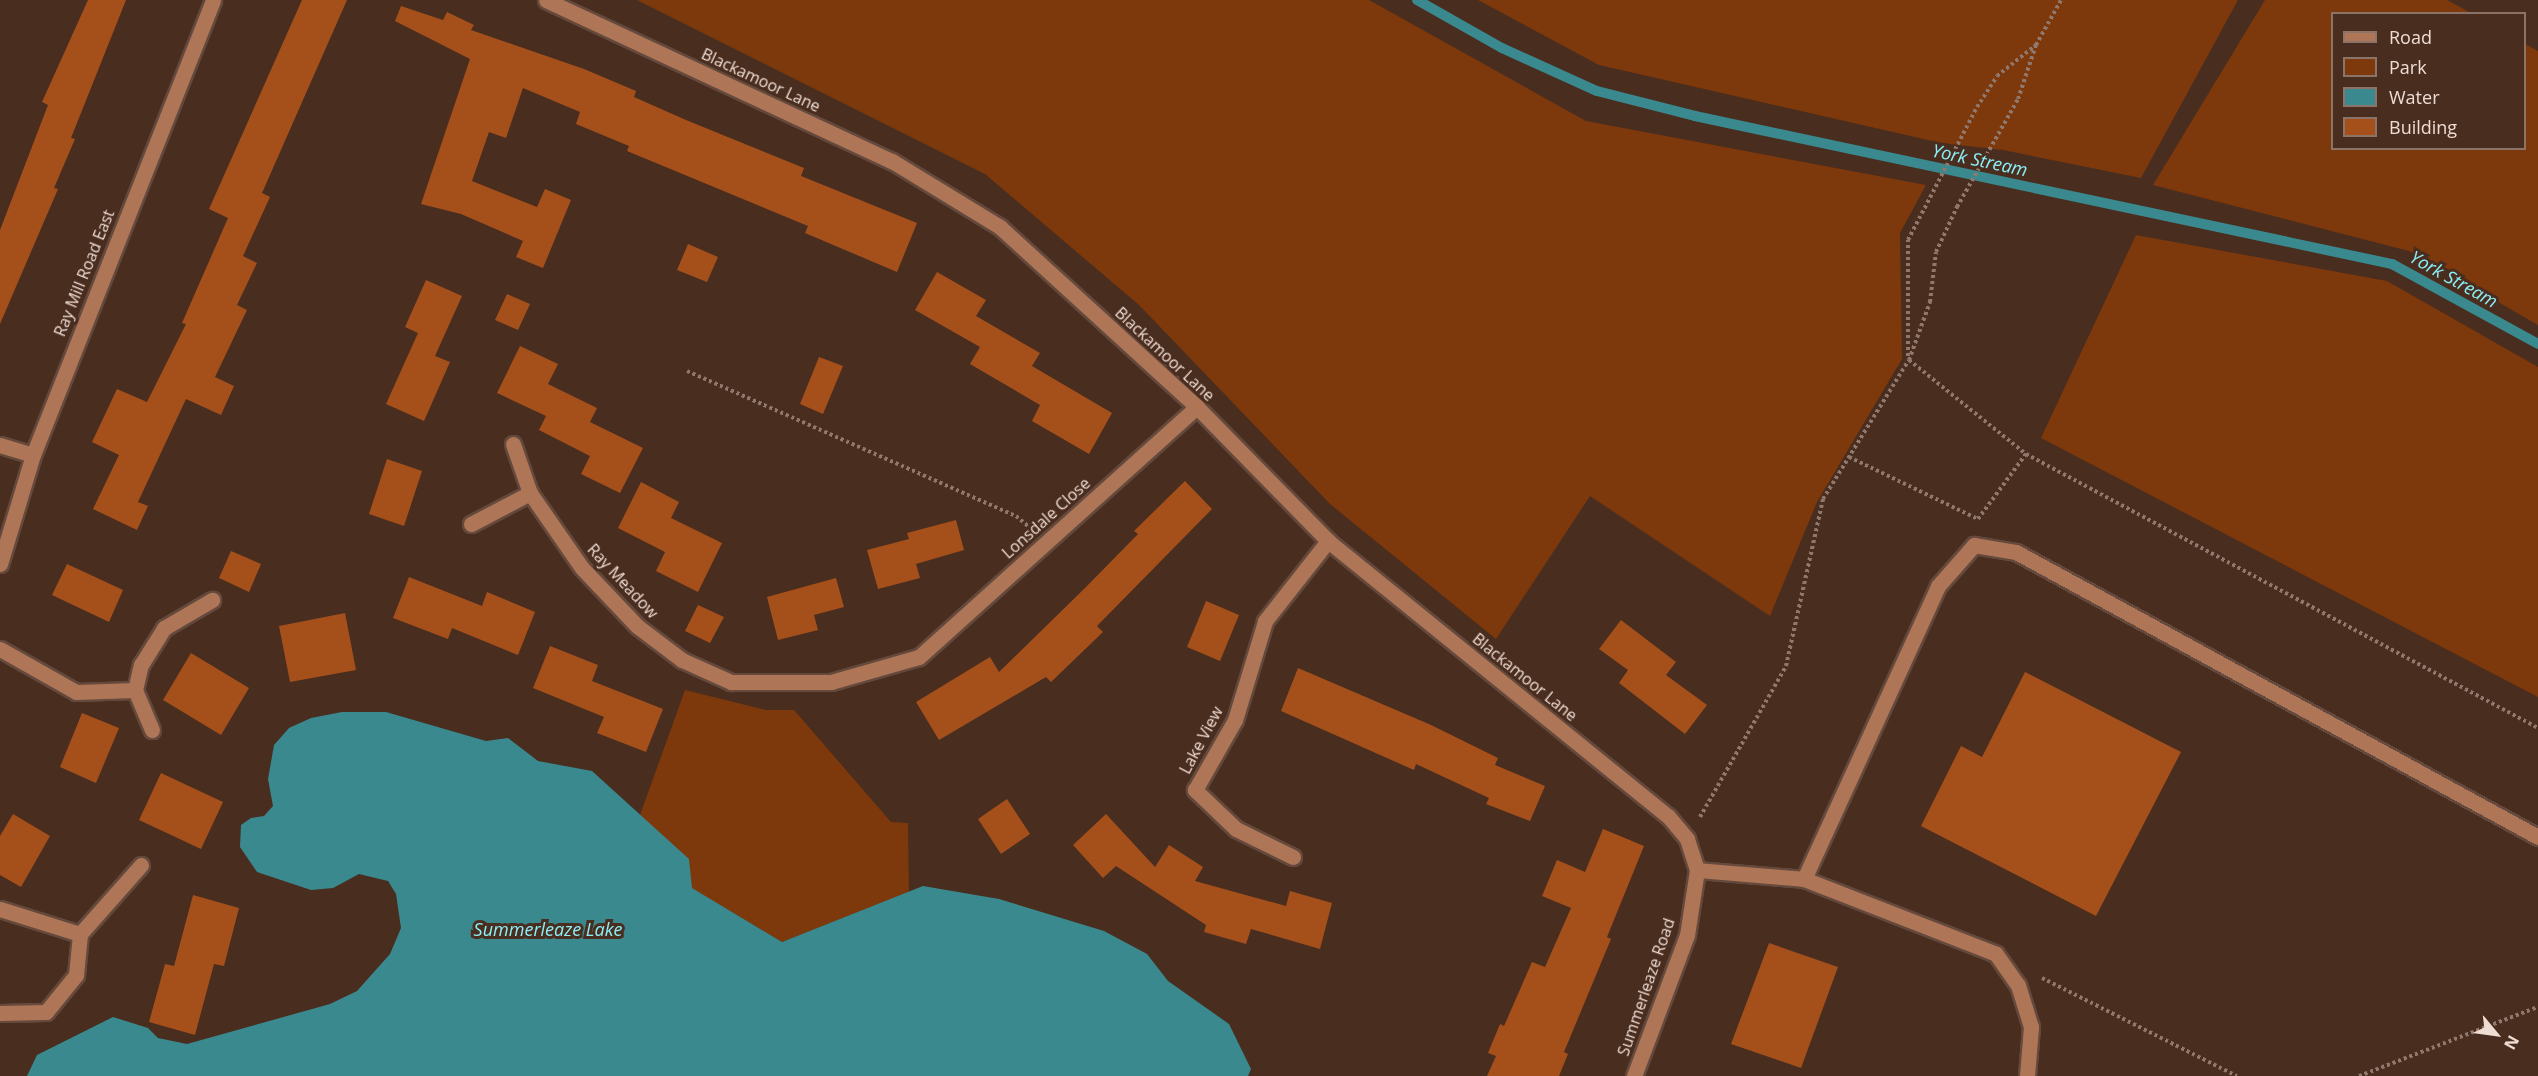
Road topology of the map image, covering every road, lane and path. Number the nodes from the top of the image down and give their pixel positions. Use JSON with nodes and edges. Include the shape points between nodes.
{"nodes":[{"id":1,"x":213,"y":0,"type":"edge"},
{"id":2,"x":546,"y":0,"type":"edge"},
{"id":3,"x":2061,"y":0,"type":"edge"},
{"id":4,"x":2036,"y":45,"type":"junction"},
{"id":5,"x":1908,"y":360,"type":"junction"},
{"id":6,"x":687,"y":370,"type":"dead end"},
{"id":7,"x":1197,"y":407,"type":"junction"},
{"id":8,"x":513,"y":444,"type":"dead end"},
{"id":9,"x":0,"y":445,"type":"edge"},
{"id":10,"x":2026,"y":454,"type":"junction"},
{"id":11,"x":33,"y":455,"type":"junction"},
{"id":12,"x":1848,"y":457,"type":"junction"},
{"id":13,"x":530,"y":493,"type":"junction"},
{"id":14,"x":471,"y":524,"type":"dead end"},
{"id":15,"x":1328,"y":541,"type":"junction"},
{"id":16,"x":1047,"y":542,"type":"junction"},
{"id":17,"x":0,"y":564,"type":"edge"},
{"id":18,"x":212,"y":600,"type":"dead end"},
{"id":19,"x":0,"y":649,"type":"edge"},
{"id":20,"x":919,"y":657,"type":"joint"},
{"id":21,"x":135,"y":690,"type":"junction"},
{"id":22,"x":2538,"y":728,"type":"edge"},
{"id":23,"x":152,"y":730,"type":"dead end"},
{"id":24,"x":2538,"y":837,"type":"edge"},
{"id":25,"x":1688,"y":839,"type":"junction"},
{"id":26,"x":1293,"y":857,"type":"dead end"},
{"id":27,"x":141,"y":865,"type":"dead end"},
{"id":28,"x":1697,"y":870,"type":"junction"},
{"id":29,"x":1804,"y":879,"type":"junction"},
{"id":30,"x":0,"y":909,"type":"edge"},
{"id":31,"x":80,"y":934,"type":"junction"},
{"id":32,"x":2038,"y":975,"type":"dead end"},
{"id":33,"x":2538,"y":1006,"type":"edge"},
{"id":34,"x":0,"y":1013,"type":"edge"},
{"id":35,"x":1634,"y":1076,"type":"edge"},
{"id":36,"x":2027,"y":1076,"type":"edge"},
{"id":37,"x":2237,"y":1076,"type":"edge"},
{"id":38,"x":2359,"y":1076,"type":"edge"}],
"edges":[{"from":1,"to":11,"type":"street","name":"Ray Mill Road East"},
{"from":2,"to":7,"type":"street","name":"Blackamoor Lane","via":[[892,161],[1000,227]]},
{"from":3,"to":4,"type":"path"},
{"from":4,"to":5,"type":"path","via":[[2018,99],[1936,252],[1930,302]]},
{"from":4,"to":5,"type":"path","via":[[1997,76],[1908,240]]},
{"from":5,"to":10,"type":"path"},
{"from":5,"to":12,"type":"path"},
{"from":6,"to":16,"type":"path","via":[[1016,516]]},
{"from":7,"to":15,"type":"street","name":"Blackamoor Lane"},
{"from":7,"to":16,"type":"street","name":"Lonsdale Close"},
{"from":8,"to":13,"type":"street","name":"Ray Meadow"},
{"from":9,"to":11,"type":"street"},
{"from":10,"to":12,"type":"path","via":[[1978,519]]},
{"from":10,"to":22,"type":"path"},
{"from":11,"to":17,"type":"street","name":"Ray Mill Road East"},
{"from":12,"to":25,"type":"path","via":[[1822,499],[1786,666]]},
{"from":13,"to":14,"type":"street"},
{"from":13,"to":20,"type":"street","name":"Ray Meadow","via":[[582,568],[637,626],[682,660],[731,682],[831,681]]},
{"from":15,"to":25,"type":"street","name":"Blackamoor Lane","via":[[1668,816]]},
{"from":15,"to":26,"type":"street","name":"Lake View","via":[[1265,621],[1235,720],[1195,790],[1236,829]]},
{"from":16,"to":20,"type":"street","name":"Lonsdale Close"},
{"from":18,"to":21,"type":"street","via":[[164,628],[141,665]]},
{"from":19,"to":21,"type":"street","via":[[76,692]]},
{"from":21,"to":23,"type":"street"},
{"from":24,"to":29,"type":"street","via":[[2016,552],[1974,545],[1938,586]]},
{"from":25,"to":28,"type":"street","name":"Summerleaze Road"},
{"from":27,"to":31,"type":"street"},
{"from":28,"to":29,"type":"street"},
{"from":28,"to":35,"type":"street","name":"Summerleaze Road","via":[[1687,935]]},
{"from":29,"to":36,"type":"street","via":[[1996,954],[2018,985],[2031,1028]]},
{"from":30,"to":31,"type":"street"},
{"from":31,"to":34,"type":"street","via":[[76,975],[46,1012]]},
{"from":32,"to":37,"type":"path"},
{"from":33,"to":38,"type":"path"}]}
